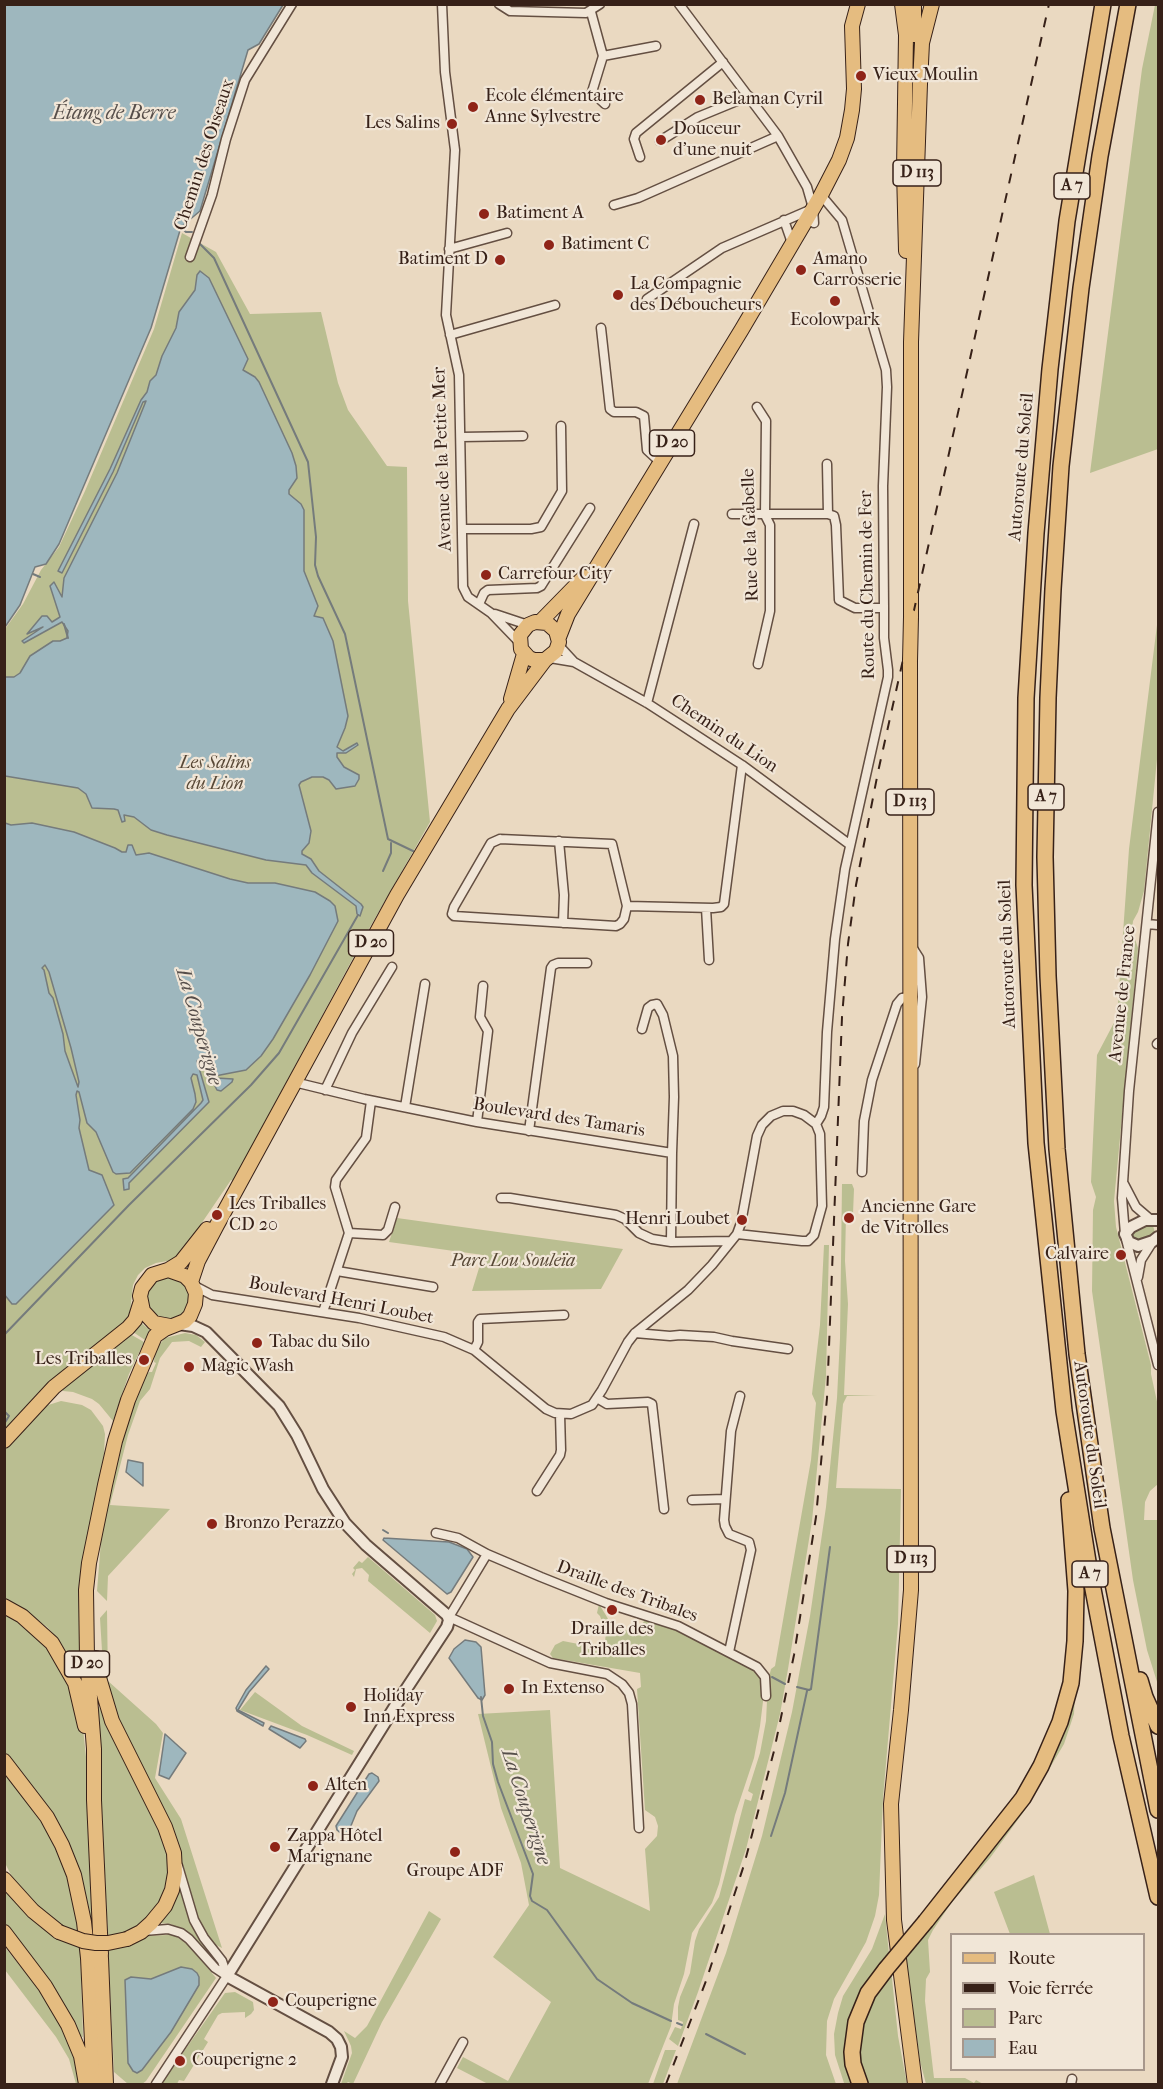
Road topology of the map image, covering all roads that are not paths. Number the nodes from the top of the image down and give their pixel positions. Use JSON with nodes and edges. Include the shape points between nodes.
{"nodes":[{"id":1,"x":292,"y":4,"type":"edge"},
{"id":2,"x":442,"y":4,"type":"edge"},
{"id":3,"x":499,"y":4,"type":"edge"},
{"id":4,"x":600,"y":4,"type":"edge"},
{"id":5,"x":679,"y":4,"type":"edge"},
{"id":6,"x":858,"y":4,"type":"edge"},
{"id":7,"x":866,"y":4,"type":"edge"},
{"id":8,"x":902,"y":4,"type":"edge"},
{"id":9,"x":914,"y":4,"type":"edge"},
{"id":10,"x":932,"y":4,"type":"edge"},
{"id":11,"x":1103,"y":4,"type":"edge"},
{"id":12,"x":1128,"y":4,"type":"edge"},
{"id":13,"x":591,"y":12,"type":"junction"},
{"id":14,"x":656,"y":46,"type":"dead end"},
{"id":15,"x":603,"y":56,"type":"junction"},
{"id":16,"x":723,"y":62,"type":"junction"},
{"id":17,"x":749,"y":96,"type":"junction"},
{"id":18,"x":605,"y":104,"type":"dead end"},
{"id":19,"x":778,"y":136,"type":"junction"},
{"id":20,"x":660,"y":141,"type":"dead end"},
{"id":21,"x":640,"y":157,"type":"dead end"},
{"id":22,"x":824,"y":198,"type":"junction"},
{"id":23,"x":614,"y":205,"type":"dead end"},
{"id":24,"x":813,"y":208,"type":"junction"},
{"id":25,"x":784,"y":220,"type":"junction"},
{"id":26,"x":814,"y":223,"type":"junction"},
{"id":27,"x":507,"y":233,"type":"dead end"},
{"id":28,"x":792,"y":243,"type":"junction"},
{"id":29,"x":449,"y":249,"type":"junction"},
{"id":30,"x":906,"y":255,"type":"junction"},
{"id":31,"x":190,"y":257,"type":"dead end"},
{"id":32,"x":647,"y":299,"type":"dead end"},
{"id":33,"x":555,"y":305,"type":"dead end"},
{"id":34,"x":745,"y":323,"type":"junction"},
{"id":35,"x":601,"y":328,"type":"dead end"},
{"id":36,"x":450,"y":335,"type":"junction"},
{"id":37,"x":911,"y":342,"type":"junction"},
{"id":38,"x":757,"y":407,"type":"dead end"},
{"id":39,"x":561,"y":426,"type":"dead end"},
{"id":40,"x":523,"y":436,"type":"dead end"},
{"id":41,"x":461,"y":437,"type":"junction"},
{"id":42,"x":660,"y":462,"type":"junction"},
{"id":43,"x":827,"y":464,"type":"dead end"},
{"id":44,"x":590,"y":508,"type":"dead end"},
{"id":45,"x":732,"y":514,"type":"dead end"},
{"id":46,"x":828,"y":514,"type":"junction"},
{"id":47,"x":765,"y":515,"type":"junction"},
{"id":48,"x":694,"y":524,"type":"dead end"},
{"id":49,"x":463,"y":529,"type":"junction"},
{"id":50,"x":598,"y":563,"type":"junction"},
{"id":51,"x":478,"y":604,"type":"junction"},
{"id":52,"x":884,"y":608,"type":"junction"},
{"id":53,"x":491,"y":613,"type":"junction"},
{"id":54,"x":535,"y":623,"type":"junction"},
{"id":55,"x":559,"y":639,"type":"junction"},
{"id":56,"x":522,"y":648,"type":"junction"},
{"id":57,"x":547,"y":659,"type":"junction"},
{"id":58,"x":574,"y":662,"type":"junction"},
{"id":59,"x":758,"y":664,"type":"dead end"},
{"id":60,"x":647,"y":703,"type":"junction"},
{"id":61,"x":508,"y":709,"type":"junction"},
{"id":62,"x":742,"y":765,"type":"junction"},
{"id":63,"x":1158,"y":812,"type":"edge"},
{"id":64,"x":559,"y":841,"type":"junction"},
{"id":65,"x":849,"y":844,"type":"junction"},
{"id":66,"x":627,"y":906,"type":"junction"},
{"id":67,"x":706,"y":908,"type":"junction"},
{"id":68,"x":562,"y":923,"type":"junction"},
{"id":69,"x":1147,"y":924,"type":"junction"},
{"id":70,"x":1158,"y":925,"type":"edge"},
{"id":71,"x":910,"y":944,"type":"junction"},
{"id":72,"x":709,"y":960,"type":"dead end"},
{"id":73,"x":587,"y":963,"type":"dead end"},
{"id":74,"x":392,"y":967,"type":"dead end"},
{"id":75,"x":425,"y":984,"type":"dead end"},
{"id":76,"x":483,"y":986,"type":"dead end"},
{"id":77,"x":909,"y":997,"type":"junction"},
{"id":78,"x":642,"y":1029,"type":"dead end"},
{"id":79,"x":294,"y":1082,"type":"junction"},
{"id":80,"x":325,"y":1090,"type":"junction"},
{"id":81,"x":910,"y":1094,"type":"junction"},
{"id":82,"x":371,"y":1101,"type":"junction"},
{"id":83,"x":405,"y":1107,"type":"junction"},
{"id":84,"x":477,"y":1122,"type":"junction"},
{"id":85,"x":816,"y":1124,"type":"junction"},
{"id":86,"x":529,"y":1131,"type":"junction"},
{"id":87,"x":672,"y":1153,"type":"junction"},
{"id":88,"x":862,"y":1172,"type":"dead end"},
{"id":89,"x":242,"y":1180,"type":"junction"},
{"id":90,"x":1123,"y":1180,"type":"junction"},
{"id":91,"x":501,"y":1198,"type":"dead end"},
{"id":92,"x":395,"y":1207,"type":"dead end"},
{"id":93,"x":1156,"y":1221,"type":"edge"},
{"id":94,"x":349,"y":1233,"type":"junction"},
{"id":95,"x":1125,"y":1236,"type":"junction"},
{"id":96,"x":734,"y":1237,"type":"junction"},
{"id":97,"x":1156,"y":1239,"type":"edge"},
{"id":98,"x":670,"y":1242,"type":"junction"},
{"id":99,"x":168,"y":1270,"type":"junction"},
{"id":100,"x":337,"y":1271,"type":"junction"},
{"id":101,"x":192,"y":1283,"type":"junction"},
{"id":102,"x":1137,"y":1284,"type":"junction"},
{"id":103,"x":433,"y":1287,"type":"dead end"},
{"id":104,"x":213,"y":1295,"type":"junction"},
{"id":105,"x":140,"y":1304,"type":"junction"},
{"id":106,"x":194,"y":1307,"type":"junction"},
{"id":107,"x":323,"y":1312,"type":"junction"},
{"id":108,"x":564,"y":1315,"type":"dead end"},
{"id":109,"x":175,"y":1325,"type":"junction"},
{"id":110,"x":206,"y":1332,"type":"junction"},
{"id":111,"x":635,"y":1333,"type":"junction"},
{"id":112,"x":789,"y":1349,"type":"dead end"},
{"id":113,"x":474,"y":1350,"type":"junction"},
{"id":114,"x":1158,"y":1365,"type":"edge"},
{"id":115,"x":740,"y":1396,"type":"dead end"},
{"id":116,"x":597,"y":1398,"type":"junction"},
{"id":117,"x":1064,"y":1411,"type":"junction"},
{"id":118,"x":560,"y":1414,"type":"junction"},
{"id":119,"x":4,"y":1442,"type":"edge"},
{"id":120,"x":537,"y":1491,"type":"dead end"},
{"id":121,"x":725,"y":1499,"type":"junction"},
{"id":122,"x":692,"y":1500,"type":"dead end"},
{"id":123,"x":664,"y":1509,"type":"dead end"},
{"id":124,"x":96,"y":1529,"type":"junction"},
{"id":125,"x":436,"y":1533,"type":"dead end"},
{"id":126,"x":487,"y":1554,"type":"junction"},
{"id":127,"x":1113,"y":1591,"type":"junction"},
{"id":128,"x":4,"y":1606,"type":"edge"},
{"id":129,"x":449,"y":1617,"type":"junction"},
{"id":130,"x":729,"y":1652,"type":"junction"},
{"id":131,"x":1134,"y":1654,"type":"junction"},
{"id":132,"x":766,"y":1696,"type":"dead end"},
{"id":133,"x":1158,"y":1706,"type":"edge"},
{"id":134,"x":1158,"y":1726,"type":"edge"},
{"id":135,"x":4,"y":1761,"type":"edge"},
{"id":136,"x":94,"y":1800,"type":"junction"},
{"id":137,"x":1158,"y":1810,"type":"edge"},
{"id":138,"x":639,"y":1828,"type":"dead end"},
{"id":139,"x":174,"y":1852,"type":"junction"},
{"id":140,"x":4,"y":1869,"type":"edge"},
{"id":141,"x":4,"y":1879,"type":"edge"},
{"id":142,"x":1158,"y":1897,"type":"edge"},
{"id":143,"x":26,"y":1904,"type":"junction"},
{"id":144,"x":4,"y":1932,"type":"edge"},
{"id":145,"x":141,"y":1932,"type":"junction"},
{"id":146,"x":227,"y":1976,"type":"junction"},
{"id":147,"x":907,"y":2021,"type":"junction"},
{"id":148,"x":463,"y":2042,"type":"dead end"},
{"id":149,"x":86,"y":2085,"type":"edge"},
{"id":150,"x":94,"y":2085,"type":"edge"},
{"id":151,"x":106,"y":2085,"type":"edge"},
{"id":152,"x":156,"y":2085,"type":"edge"},
{"id":153,"x":333,"y":2085,"type":"edge"},
{"id":154,"x":440,"y":2085,"type":"edge"},
{"id":155,"x":860,"y":2085,"type":"edge"},
{"id":156,"x":915,"y":2085,"type":"edge"},
{"id":157,"x":921,"y":2085,"type":"edge"}],
"edges":[{"from":1,"to":31,"type":"street","name":"Chemin des Oiseaux","via":[[241,91]]},
{"from":2,"to":29,"type":"street","name":"Avenue de la Petite Mer","via":[[445,72],[455,150]]},
{"from":3,"to":13,"type":"street","via":[[510,11]]},
{"from":4,"to":13,"type":"street"},
{"from":5,"to":16,"type":"street"},
{"from":6,"to":22,"type":"main road","number":"D 20","via":[[852,26],[854,89],[847,138]]},
{"from":7,"to":22,"type":"main road","number":"D 20","via":[[858,30],[861,91],[855,138],[846,162]]},
{"from":8,"to":30,"type":"main road","number":"D 113","via":[[906,35]]},
{"from":9,"to":30,"type":"main road","number":"D 113"},
{"from":10,"to":37,"type":"main road","number":"D 113","via":[[922,44]]},
{"from":11,"to":117,"type":"highway","name":"Autoroute du Soleil","number":"A 7","via":[[1066,221],[1036,522],[1026,698],[1024,885],[1031,1070],[1042,1217]]},
{"from":12,"to":127,"type":"highway","name":"Autoroute du Soleil","number":"A 7","via":[[1100,156],[1061,466],[1048,698],[1045,858],[1051,1047],[1063,1218],[1089,1440]]},
{"from":13,"to":15,"type":"street"},
{"from":14,"to":15,"type":"street"},
{"from":15,"to":18,"type":"street","via":[[592,92]]},
{"from":16,"to":17,"type":"street"},
{"from":16,"to":21,"type":"street","via":[[636,133]]},
{"from":17,"to":19,"type":"street"},
{"from":17,"to":20,"type":"street","via":[[698,117]]},
{"from":19,"to":23,"type":"street"},
{"from":19,"to":24,"type":"street","via":[[806,184]]},
{"from":22,"to":24,"type":"main road","number":"D 20"},
{"from":22,"to":26,"type":"main road","number":"D 20"},
{"from":22,"to":52,"type":"street","name":"Route du Chemin de Fer","via":[[842,220],[886,370]]},
{"from":24,"to":25,"type":"street"},
{"from":24,"to":26,"type":"street"},
{"from":24,"to":28,"type":"main road","number":"D 20"},
{"from":25,"to":28,"type":"street"},
{"from":25,"to":32,"type":"street","via":[[722,248]]},
{"from":26,"to":34,"type":"main road","number":"D 20"},
{"from":27,"to":29,"type":"street"},
{"from":28,"to":34,"type":"main road","number":"D 20"},
{"from":29,"to":36,"type":"street","name":"Avenue de la Petite Mer","via":[[446,315]]},
{"from":30,"to":37,"type":"main road","number":"D 113"},
{"from":33,"to":36,"type":"street"},
{"from":34,"to":42,"type":"main road","number":"D 20"},
{"from":35,"to":42,"type":"street","via":[[610,409],[644,416],[647,450]]},
{"from":36,"to":41,"type":"street","name":"Avenue de la Petite Mer","via":[[459,375]]},
{"from":37,"to":71,"type":"main road","number":"D 113","bridge":true},
{"from":38,"to":47,"type":"street","name":"Rue de la Gabelle","via":[[766,421]]},
{"from":39,"to":49,"type":"street","via":[[563,489],[541,527]]},
{"from":40,"to":41,"type":"street"},
{"from":41,"to":49,"type":"street","name":"Avenue de la Petite Mer"},
{"from":42,"to":50,"type":"main road","number":"D 20"},
{"from":43,"to":46,"type":"street"},
{"from":44,"to":51,"type":"street","via":[[541,586],[488,590]]},
{"from":45,"to":47,"type":"street"},
{"from":46,"to":47,"type":"street"},
{"from":46,"to":52,"type":"street","via":[[834,516],[836,525],[838,600],[855,608]]},
{"from":47,"to":59,"type":"street","name":"Rue de la Gabelle","via":[[770,525],[770,611]]},
{"from":48,"to":60,"type":"street"},
{"from":49,"to":51,"type":"street","name":"Avenue de la Petite Mer","via":[[464,591]]},
{"from":50,"to":54,"type":"main road","number":"D 20"},
{"from":50,"to":55,"type":"main road","number":"D 20","via":[[568,614]]},
{"from":51,"to":53,"type":"street","name":"Avenue de la Petite Mer"},
{"from":52,"to":65,"type":"street","name":"Route du Chemin de Fer","via":[[888,677]]},
{"from":53,"to":54,"type":"street","name":"Avenue de la Petite Mer"},
{"from":53,"to":56,"type":"street","name":"Avenue de la Petite Mer"},
{"from":54,"to":55,"type":"main road","via":[[552,626]]},
{"from":54,"to":56,"type":"main road","via":[[523,629]]},
{"from":55,"to":57,"type":"main road","via":[[556,651]]},
{"from":55,"to":58,"type":"street","name":"Chemin du Lion"},
{"from":56,"to":57,"type":"main road","via":[[534,660]]},
{"from":56,"to":61,"type":"main road","number":"D 20"},
{"from":57,"to":58,"type":"street","name":"Chemin du Lion"},
{"from":57,"to":61,"type":"main road","number":"D 20"},
{"from":58,"to":60,"type":"street","name":"Chemin du Lion"},
{"from":60,"to":62,"type":"street","name":"Chemin du Lion"},
{"from":61,"to":79,"type":"main road","number":"D 20","via":[[397,895]]},
{"from":62,"to":65,"type":"street","name":"Chemin du Lion"},
{"from":62,"to":67,"type":"street","via":[[726,898],[722,907]]},
{"from":63,"to":69,"type":"street","name":"Avenue de France"},
{"from":64,"to":66,"type":"street","via":[[612,844]]},
{"from":64,"to":68,"type":"street","via":[[564,895]]},
{"from":64,"to":68,"type":"street","via":[[500,839],[491,843],[452,914],[457,918]]},
{"from":65,"to":85,"type":"street","name":"Route du Chemin de Fer","via":[[835,939],[824,1107]]},
{"from":66,"to":67,"type":"street"},
{"from":66,"to":68,"type":"street","via":[[624,919],[616,926]]},
{"from":67,"to":72,"type":"street"},
{"from":69,"to":70,"type":"street"},
{"from":69,"to":90,"type":"street","name":"Avenue de France"},
{"from":71,"to":77,"type":"main road","number":"D 113"},
{"from":71,"to":81,"type":"street","via":[[919,958],[922,997]]},
{"from":73,"to":86,"type":"street","via":[[558,963],[551,968]]},
{"from":74,"to":80,"type":"street","via":[[351,1033]]},
{"from":75,"to":83,"type":"street"},
{"from":76,"to":84,"type":"street","via":[[480,1017],[488,1031]]},
{"from":77,"to":81,"type":"main road","number":"D 113"},
{"from":77,"to":88,"type":"street","via":[[897,1004],[872,1080],[864,1121]]},
{"from":78,"to":87,"type":"street","via":[[648,1008],[657,1004],[673,1056]]},
{"from":79,"to":80,"type":"street","name":"Boulevard des Tamaris"},
{"from":79,"to":89,"type":"main road","number":"D 20"},
{"from":80,"to":82,"type":"street","name":"Boulevard des Tamaris"},
{"from":81,"to":147,"type":"main road","number":"D 113","via":[[910,1590],[891,1804],[894,1920]]},
{"from":82,"to":83,"type":"street","name":"Boulevard des Tamaris"},
{"from":82,"to":94,"type":"street","via":[[366,1138],[338,1174],[335,1184]]},
{"from":83,"to":84,"type":"street","name":"Boulevard des Tamaris"},
{"from":84,"to":86,"type":"street","name":"Boulevard des Tamaris"},
{"from":85,"to":96,"type":"street","via":[[804,1115],[788,1111],[775,1114],[762,1125],[741,1223]]},
{"from":85,"to":96,"type":"street","via":[[820,1134],[822,1197],[821,1215],[812,1239]]},
{"from":86,"to":87,"type":"street","name":"Boulevard des Tamaris"},
{"from":87,"to":98,"type":"street"},
{"from":89,"to":99,"type":"main road","number":"D 20","via":[[189,1255]]},
{"from":89,"to":101,"type":"main road","number":"D 20","via":[[198,1261]]},
{"from":90,"to":93,"type":"street","name":"Avenue de France","via":[[1136,1207]]},
{"from":90,"to":95,"type":"street","name":"Avenue de France"},
{"from":91,"to":98,"type":"street","via":[[616,1215],[639,1233]]},
{"from":92,"to":94,"type":"street","via":[[383,1235]]},
{"from":93,"to":95,"type":"street","via":[[1133,1225]]},
{"from":94,"to":100,"type":"street"},
{"from":95,"to":97,"type":"street","via":[[1138,1246]]},
{"from":95,"to":102,"type":"street","name":"Avenue de France"},
{"from":96,"to":98,"type":"street"},
{"from":96,"to":111,"type":"street","via":[[688,1290]]},
{"from":97,"to":102,"type":"street","via":[[1141,1260]]},
{"from":99,"to":101,"type":"main road"},
{"from":99,"to":105,"type":"main road","via":[[146,1281]]},
{"from":100,"to":103,"type":"street"},
{"from":100,"to":107,"type":"street"},
{"from":101,"to":104,"type":"street","name":"Boulevard Henri Loubet"},
{"from":101,"to":106,"type":"main road","via":[[196,1293]]},
{"from":102,"to":114,"type":"street","name":"Avenue de France"},
{"from":104,"to":106,"type":"street"},
{"from":104,"to":107,"type":"street","name":"Boulevard Henri Loubet"},
{"from":105,"to":109,"type":"main road","via":[[154,1323]]},
{"from":105,"to":119,"type":"main road","via":[[128,1328],[54,1386]]},
{"from":106,"to":109,"type":"main road","via":[[190,1316]]},
{"from":106,"to":110,"type":"street"},
{"from":107,"to":113,"type":"street","name":"Boulevard Henri Loubet","via":[[437,1335]]},
{"from":108,"to":113,"type":"street","via":[[481,1318]]},
{"from":109,"to":110,"type":"street"},
{"from":109,"to":124,"type":"main road","number":"D 20","via":[[153,1339],[128,1400]]},
{"from":110,"to":129,"type":"street","via":[[279,1406],[345,1523]]},
{"from":111,"to":112,"type":"street","via":[[714,1337]]},
{"from":111,"to":116,"type":"street"},
{"from":113,"to":118,"type":"street","name":"Boulevard Henri Loubet","via":[[546,1409]]},
{"from":115,"to":121,"type":"street","via":[[731,1431]]},
{"from":116,"to":118,"type":"street","via":[[579,1412]]},
{"from":116,"to":123,"type":"street","via":[[607,1404],[652,1404]]},
{"from":117,"to":142,"type":"highway","name":"Autoroute du Soleil","number":"A 7","via":[[1116,1713]]},
{"from":117,"to":155,"type":"highway","bridge":true,"via":[[1076,1613],[1068,1696],[1052,1745],[1033,1782],[1006,1822],[863,2002],[854,2027],[853,2064]]},
{"from":118,"to":120,"type":"street","via":[[560,1455]]},
{"from":121,"to":122,"type":"street"},
{"from":121,"to":130,"type":"street","via":[[727,1530],[749,1542],[751,1550]]},
{"from":124,"to":136,"type":"main road","number":"D 20","via":[[86,1590]]},
{"from":124,"to":139,"type":"main road","number":"D 20","via":[[97,1671],[112,1721]]},
{"from":125,"to":126,"type":"street","name":"Draille des Tribales","via":[[458,1538]]},
{"from":126,"to":129,"type":"street"},
{"from":126,"to":130,"type":"street","name":"Draille des Tribales","via":[[595,1599],[678,1626]]},
{"from":127,"to":131,"type":"highway"},
{"from":127,"to":137,"type":"highway","name":"Autoroute du Soleil","number":"A 7"},
{"from":128,"to":136,"type":"main road","via":[[22,1616],[52,1643],[75,1683],[85,1725]]},
{"from":129,"to":138,"type":"street","via":[[544,1661],[607,1674],[622,1684],[632,1704]]},
{"from":129,"to":146,"type":"street","via":[[447,1627]]},
{"from":130,"to":132,"type":"street","name":"Draille des Tribales","via":[[761,1672]]},
{"from":131,"to":133,"type":"highway"},
{"from":131,"to":134,"type":"highway","via":[[1145,1697]]},
{"from":135,"to":150,"type":"main road","via":[[47,1817],[74,1875],[87,1950]]},
{"from":136,"to":151,"type":"main road","number":"D 20"},
{"from":139,"to":145,"type":"main road","via":[[175,1873],[168,1899]]},
{"from":139,"to":146,"type":"street","via":[[194,1920],[222,1961]]},
{"from":140,"to":143,"type":"main road"},
{"from":141,"to":143,"type":"main road"},
{"from":143,"to":145,"type":"main road","bridge":true,"via":[[59,1932],[83,1941],[108,1943]]},
{"from":144,"to":149,"type":"main road","via":[[45,1986],[68,2025],[81,2056]]},
{"from":145,"to":146,"type":"street","via":[[159,1928],[180,1933]]},
{"from":146,"to":152,"type":"street"},
{"from":146,"to":153,"type":"street","via":[[337,2039],[342,2061]]},
{"from":147,"to":156,"type":"main road","number":"D 113"},
{"from":147,"to":157,"type":"main road","number":"D 113"},
{"from":148,"to":154,"type":"street"}]}
